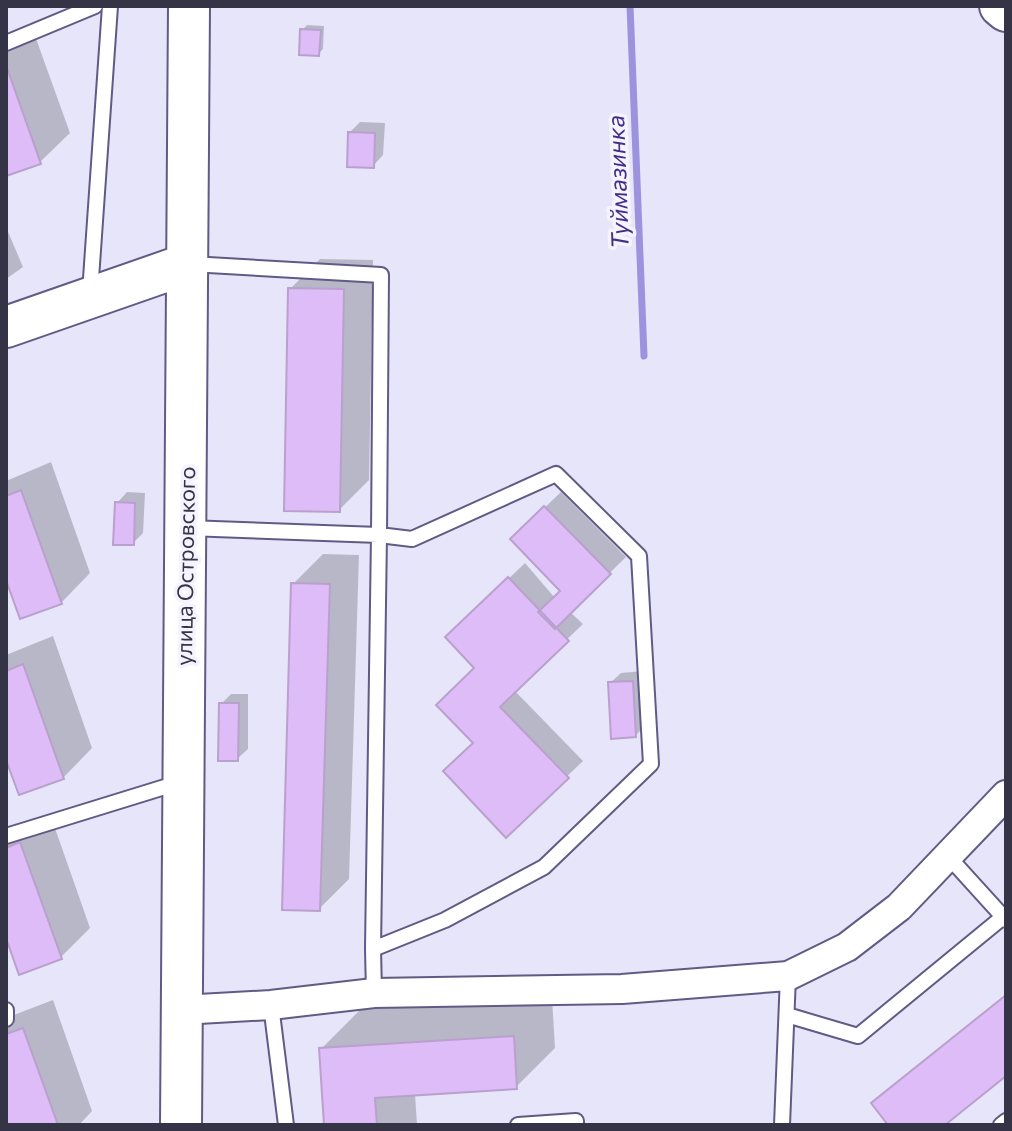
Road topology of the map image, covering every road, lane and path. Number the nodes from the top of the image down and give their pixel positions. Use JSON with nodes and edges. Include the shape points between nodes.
{"nodes":[{"id":1,"x":95,"y":6,"type":"edge"},
{"id":2,"x":110,"y":6,"type":"edge"},
{"id":3,"x":189,"y":6,"type":"edge"},
{"id":4,"x":1000,"y":6,"type":"edge"},
{"id":5,"x":1006,"y":11,"type":"edge"},
{"id":6,"x":6,"y":43,"type":"edge"},
{"id":7,"x":187,"y":264,"type":"junction"},
{"id":8,"x":90,"y":297,"type":"junction"},
{"id":9,"x":6,"y":327,"type":"edge"},
{"id":10,"x":186,"y":528,"type":"junction"},
{"id":11,"x":379,"y":535,"type":"junction"},
{"id":12,"x":181,"y":782,"type":"junction"},
{"id":13,"x":1006,"y":795,"type":"edge"},
{"id":14,"x":6,"y":836,"type":"edge"},
{"id":15,"x":947,"y":855,"type":"junction"},
{"id":16,"x":1005,"y":918,"type":"edge"},
{"id":17,"x":373,"y":949,"type":"junction"},
{"id":18,"x":788,"y":976,"type":"junction"},
{"id":19,"x":374,"y":993,"type":"junction"},
{"id":20,"x":271,"y":1005,"type":"junction"},
{"id":21,"x":6,"y":1010,"type":"edge"},
{"id":22,"x":181,"y":1010,"type":"junction"},
{"id":23,"x":787,"y":1015,"type":"junction"},
{"id":24,"x":6,"y":1019,"type":"edge"},
{"id":25,"x":1006,"y":1121,"type":"edge"},
{"id":26,"x":181,"y":1125,"type":"edge"},
{"id":27,"x":286,"y":1125,"type":"edge"},
{"id":28,"x":518,"y":1125,"type":"edge"},
{"id":29,"x":576,"y":1125,"type":"edge"},
{"id":30,"x":782,"y":1125,"type":"edge"},
{"id":31,"x":1001,"y":1125,"type":"edge"}],
"edges":[{"from":1,"to":6,"type":"lane"},
{"from":2,"to":8,"type":"lane"},
{"from":3,"to":7,"type":"main road","name":"улица Островского"},
{"from":4,"to":5,"type":"main road"},
{"from":7,"to":8,"type":"main road"},
{"from":7,"to":10,"type":"main road","name":"улица Островского"},
{"from":7,"to":11,"type":"lane","via":[[381,275]]},
{"from":8,"to":9,"type":"main road"},
{"from":10,"to":11,"type":"lane"},
{"from":10,"to":12,"type":"main road","name":"улица Островского"},
{"from":11,"to":17,"type":"lane"},
{"from":11,"to":17,"type":"lane","via":[[412,539],[556,474],[639,556],[651,764],[544,867],[445,920]]},
{"from":12,"to":14,"type":"lane"},
{"from":12,"to":22,"type":"main road","name":"улица Островского"},
{"from":13,"to":15,"type":"street"},
{"from":15,"to":16,"type":"lane"},
{"from":15,"to":18,"type":"street","via":[[899,907],[847,947]]},
{"from":16,"to":23,"type":"lane","via":[[858,1036]]},
{"from":17,"to":19,"type":"lane"},
{"from":18,"to":19,"type":"street","via":[[622,989]]},
{"from":18,"to":23,"type":"lane"},
{"from":19,"to":20,"type":"street"},
{"from":20,"to":22,"type":"street"},
{"from":20,"to":27,"type":"lane"},
{"from":21,"to":24,"type":"lane"},
{"from":22,"to":26,"type":"main road","name":"улица Островского"},
{"from":23,"to":30,"type":"lane"},
{"from":25,"to":31,"type":"lane"},
{"from":28,"to":29,"type":"lane"}]}
